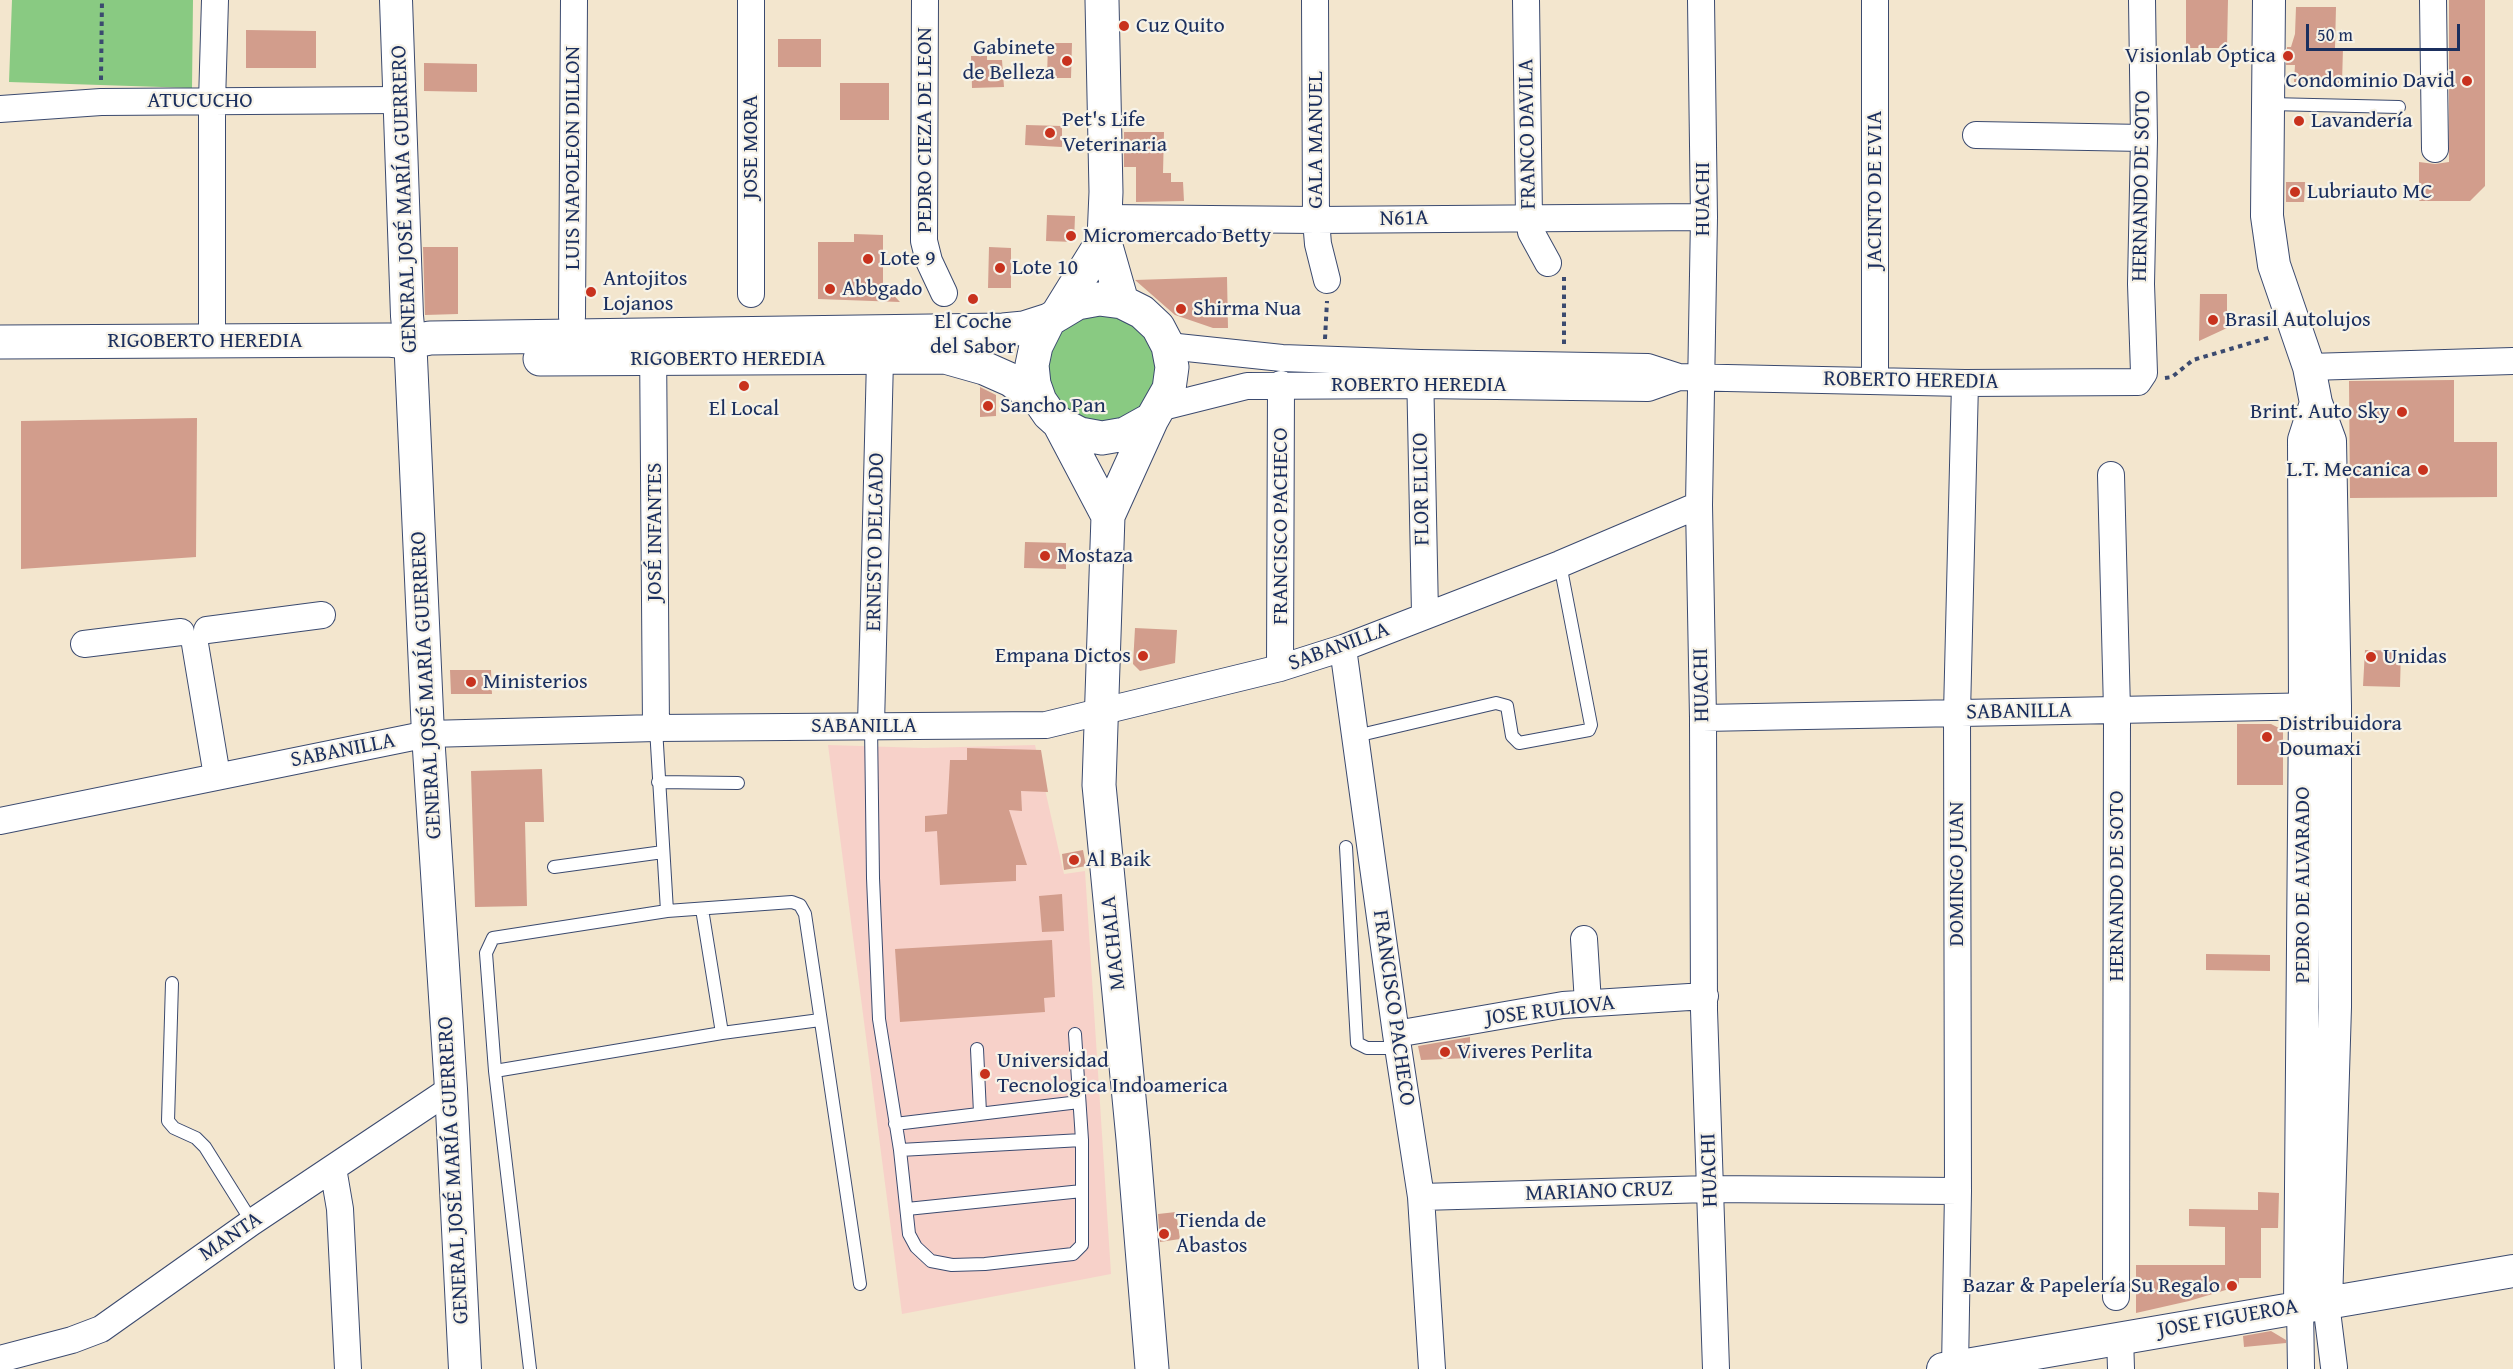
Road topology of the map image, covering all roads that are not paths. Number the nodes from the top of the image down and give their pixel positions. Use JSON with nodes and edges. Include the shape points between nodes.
{"nodes":[{"id":1,"x":215,"y":0,"type":"edge"},
{"id":2,"x":396,"y":0,"type":"edge"},
{"id":3,"x":574,"y":0,"type":"edge"},
{"id":4,"x":752,"y":0,"type":"edge"},
{"id":5,"x":925,"y":0,"type":"edge"},
{"id":6,"x":1102,"y":0,"type":"edge"},
{"id":7,"x":1315,"y":0,"type":"edge"},
{"id":8,"x":1526,"y":0,"type":"edge"},
{"id":9,"x":1701,"y":0,"type":"edge"},
{"id":10,"x":1875,"y":0,"type":"edge"},
{"id":11,"x":2142,"y":0,"type":"edge"},
{"id":12,"x":2269,"y":0,"type":"edge"},
{"id":13,"x":2433,"y":0,"type":"edge"},
{"id":14,"x":399,"y":100,"type":"junction"},
{"id":15,"x":212,"y":102,"type":"junction"},
{"id":16,"x":2269,"y":104,"type":"junction"},
{"id":17,"x":2399,"y":107,"type":"dead end"},
{"id":18,"x":0,"y":109,"type":"edge"},
{"id":19,"x":1976,"y":135,"type":"dead end"},
{"id":20,"x":2144,"y":138,"type":"junction"},
{"id":21,"x":2435,"y":149,"type":"dead end"},
{"id":22,"x":1704,"y":217,"type":"junction"},
{"id":23,"x":1529,"y":218,"type":"junction"},
{"id":24,"x":1316,"y":220,"type":"junction"},
{"id":25,"x":1105,"y":228,"type":"junction"},
{"id":26,"x":1548,"y":263,"type":"road end"},
{"id":27,"x":1328,"y":280,"type":"road end"},
{"id":28,"x":944,"y":293,"type":"dead end"},
{"id":29,"x":752,"y":294,"type":"dead end"},
{"id":30,"x":1122,"y":302,"type":"junction"},
{"id":31,"x":572,"y":317,"type":"dead end"},
{"id":32,"x":1053,"y":317,"type":"junction"},
{"id":33,"x":0,"y":342,"type":"edge"},
{"id":34,"x":212,"y":342,"type":"junction"},
{"id":35,"x":409,"y":342,"type":"junction"},
{"id":36,"x":1168,"y":346,"type":"junction"},
{"id":37,"x":653,"y":347,"type":"junction"},
{"id":38,"x":880,"y":359,"type":"junction"},
{"id":39,"x":2513,"y":361,"type":"edge"},
{"id":40,"x":2308,"y":367,"type":"junction"},
{"id":41,"x":1420,"y":374,"type":"junction"},
{"id":42,"x":2143,"y":376,"type":"joint"},
{"id":43,"x":1690,"y":378,"type":"junction"},
{"id":44,"x":1875,"y":379,"type":"junction"},
{"id":45,"x":1965,"y":383,"type":"junction"},
{"id":46,"x":1281,"y":384,"type":"junction"},
{"id":47,"x":1050,"y":412,"type":"junction"},
{"id":48,"x":1156,"y":414,"type":"junction"},
{"id":49,"x":2111,"y":475,"type":"dead end"},
{"id":50,"x":1698,"y":505,"type":"junction"},
{"id":51,"x":1108,"y":516,"type":"junction"},
{"id":52,"x":1560,"y":564,"type":"junction"},
{"id":53,"x":1425,"y":614,"type":"junction"},
{"id":54,"x":322,"y":615,"type":"dead end"},
{"id":55,"x":194,"y":636,"type":"junction"},
{"id":56,"x":84,"y":644,"type":"dead end"},
{"id":57,"x":1343,"y":648,"type":"junction"},
{"id":58,"x":1280,"y":668,"type":"junction"},
{"id":59,"x":2320,"y":706,"type":"junction"},
{"id":60,"x":2117,"y":710,"type":"junction"},
{"id":61,"x":1102,"y":711,"type":"junction"},
{"id":62,"x":1957,"y":713,"type":"junction"},
{"id":63,"x":1703,"y":718,"type":"junction"},
{"id":64,"x":871,"y":726,"type":"junction"},
{"id":65,"x":656,"y":728,"type":"junction"},
{"id":66,"x":428,"y":734,"type":"junction"},
{"id":67,"x":1356,"y":736,"type":"junction"},
{"id":68,"x":217,"y":776,"type":"junction"},
{"id":69,"x":658,"y":782,"type":"junction"},
{"id":70,"x":738,"y":783,"type":"dead end"},
{"id":71,"x":0,"y":821,"type":"edge"},
{"id":72,"x":1346,"y":847,"type":"dead end"},
{"id":73,"x":663,"y":852,"type":"junction"},
{"id":74,"x":554,"y":867,"type":"dead end"},
{"id":75,"x":702,"y":909,"type":"junction"},
{"id":76,"x":667,"y":911,"type":"junction"},
{"id":77,"x":1584,"y":939,"type":"dead end"},
{"id":78,"x":172,"y":983,"type":"dead end"},
{"id":79,"x":1705,"y":996,"type":"junction"},
{"id":80,"x":1588,"y":1003,"type":"junction"},
{"id":81,"x":820,"y":1020,"type":"junction"},
{"id":82,"x":722,"y":1033,"type":"junction"},
{"id":83,"x":1075,"y":1034,"type":"dead end"},
{"id":84,"x":1397,"y":1041,"type":"junction"},
{"id":85,"x":977,"y":1049,"type":"dead end"},
{"id":86,"x":495,"y":1071,"type":"junction"},
{"id":87,"x":451,"y":1089,"type":"junction"},
{"id":88,"x":1079,"y":1102,"type":"junction"},
{"id":89,"x":980,"y":1113,"type":"junction"},
{"id":90,"x":895,"y":1124,"type":"junction"},
{"id":91,"x":1082,"y":1140,"type":"junction"},
{"id":92,"x":900,"y":1150,"type":"junction"},
{"id":93,"x":333,"y":1167,"type":"junction"},
{"id":94,"x":1710,"y":1189,"type":"junction"},
{"id":95,"x":1082,"y":1191,"type":"junction"},
{"id":96,"x":1958,"y":1191,"type":"junction"},
{"id":97,"x":1421,"y":1197,"type":"junction"},
{"id":98,"x":907,"y":1209,"type":"junction"},
{"id":99,"x":252,"y":1222,"type":"junction"},
{"id":100,"x":2513,"y":1271,"type":"edge"},
{"id":101,"x":860,"y":1284,"type":"dead end"},
{"id":102,"x":2116,"y":1297,"type":"dead end"},
{"id":103,"x":2313,"y":1305,"type":"junction"},
{"id":104,"x":2120,"y":1337,"type":"junction"},
{"id":105,"x":0,"y":1359,"type":"edge"},
{"id":106,"x":1951,"y":1368,"type":"edge"},
{"id":107,"x":2301,"y":1368,"type":"edge"},
{"id":108,"x":2335,"y":1368,"type":"edge"},
{"id":109,"x":348,"y":1369,"type":"edge"},
{"id":110,"x":465,"y":1369,"type":"edge"},
{"id":111,"x":530,"y":1369,"type":"edge"},
{"id":112,"x":1152,"y":1369,"type":"edge"},
{"id":113,"x":1432,"y":1369,"type":"edge"},
{"id":114,"x":1716,"y":1369,"type":"edge"},
{"id":115,"x":2121,"y":1369,"type":"edge"}],
"edges":[{"from":1,"to":15,"type":"street"},
{"from":2,"to":14,"type":"street","name":"GENERAL JOSÉ MARÍA GUERRERO"},
{"from":3,"to":31,"type":"street","name":"LUIS NAPOLEON DILLON"},
{"from":4,"to":29,"type":"street","name":"JOSE MORA"},
{"from":5,"to":28,"type":"street","name":"PEDRO CIEZA DE LEON","via":[[924,242]]},
{"from":6,"to":25,"type":"main road"},
{"from":7,"to":24,"type":"street","name":"GALA MANUEL"},
{"from":8,"to":23,"type":"street","name":"FRANCO DAVILA"},
{"from":9,"to":22,"type":"street","name":"HUACHI"},
{"from":10,"to":44,"type":"street","name":"JACINTO DE EVIA"},
{"from":11,"to":20,"type":"street","name":"HERNANDO DE SOTO"},
{"from":12,"to":16,"type":"street","name":"PEDRO DE ALVARADO"},
{"from":13,"to":21,"type":"street"},
{"from":14,"to":15,"type":"street","name":"ATUCUCHO"},
{"from":14,"to":35,"type":"street","name":"GENERAL JOSÉ MARÍA GUERRERO"},
{"from":15,"to":18,"type":"street","name":"ATUCUCHO","via":[[101,102]]},
{"from":15,"to":34,"type":"street"},
{"from":16,"to":17,"type":"lane"},
{"from":16,"to":40,"type":"street","name":"PEDRO DE ALVARADO","via":[[2268,216],[2274,265]]},
{"from":19,"to":20,"type":"street"},
{"from":20,"to":42,"type":"street","name":"HERNANDO DE SOTO"},
{"from":22,"to":23,"type":"street","name":"N61A"},
{"from":22,"to":43,"type":"street","name":"HUACHI"},
{"from":23,"to":24,"type":"street","name":"N61A"},
{"from":23,"to":26,"type":"street","name":"FRANCO DAVILA","via":[[1531,232]]},
{"from":24,"to":25,"type":"street","name":"N61A"},
{"from":24,"to":27,"type":"street","name":"GALA MANUEL"},
{"from":25,"to":30,"type":"main road"},
{"from":25,"to":32,"type":"main road"},
{"from":30,"to":32,"type":"main road","name":"RIGOBERTO HEREDIA","via":[[1100,299],[1077,303]]},
{"from":30,"to":36,"type":"main road","name":"RIGOBERTO HEREDIA","via":[[1142,312],[1158,327]]},
{"from":32,"to":37,"type":"main road","name":"RIGOBERTO HEREDIA","via":[[1024,328],[1003,330]]},
{"from":32,"to":47,"type":"main road","via":[[1036,346],[1032,365],[1034,384]]},
{"from":33,"to":34,"type":"main road","name":"RIGOBERTO HEREDIA"},
{"from":34,"to":35,"type":"main road","name":"RIGOBERTO HEREDIA"},
{"from":35,"to":37,"type":"main road","name":"RIGOBERTO HEREDIA","via":[[430,338]]},
{"from":35,"to":66,"type":"street","name":"GENERAL JOSÉ MARÍA GUERRERO"},
{"from":36,"to":41,"type":"street","name":"ROBERTO HEREDIA","via":[[1325,359]]},
{"from":36,"to":48,"type":"main road","name":"RIGOBERTO HEREDIA","via":[[1172,368],[1169,389]]},
{"from":37,"to":38,"type":"main road","name":"RIGOBERTO HEREDIA"},
{"from":37,"to":65,"type":"street","name":"JOSÉ INFANTES"},
{"from":38,"to":47,"type":"main road","name":"RIGOBERTO HEREDIA","via":[[961,360],[1011,380]]},
{"from":38,"to":64,"type":"street","name":"ERNESTO DELGADO"},
{"from":39,"to":40,"type":"street"},
{"from":40,"to":59,"type":"street","name":"PEDRO DE ALVARADO","via":[[2316,403],[2304,440]]},
{"from":41,"to":43,"type":"street","name":"ROBERTO HEREDIA","via":[[1648,388]]},
{"from":41,"to":43,"type":"street","name":"ROBERTO HEREDIA","via":[[1564,366],[1647,367]]},
{"from":41,"to":46,"type":"street","name":"ROBERTO HEREDIA"},
{"from":41,"to":53,"type":"street","name":"FLOR ELICIO"},
{"from":42,"to":45,"type":"street","name":"ROBERTO HEREDIA","via":[[2130,383]]},
{"from":43,"to":44,"type":"street","name":"ROBERTO HEREDIA"},
{"from":43,"to":50,"type":"street","name":"HUACHI"},
{"from":44,"to":45,"type":"street","name":"ROBERTO HEREDIA"},
{"from":45,"to":62,"type":"street","name":"DOMINGO JUAN"},
{"from":46,"to":48,"type":"street","name":"ROBERTO HEREDIA","via":[[1247,386]]},
{"from":46,"to":58,"type":"street","name":"FRANCISCO PACHECO"},
{"from":47,"to":48,"type":"main road","name":"RIGOBERTO HEREDIA","via":[[1080,434],[1102,438],[1125,434]]},
{"from":47,"to":51,"type":"main road","name":"MACHALA"},
{"from":48,"to":51,"type":"main road","name":"MACHALA"},
{"from":49,"to":60,"type":"street","name":"HERNANDO DE SOTO"},
{"from":50,"to":52,"type":"street","name":"SABANILLA"},
{"from":50,"to":63,"type":"street","name":"HUACHI"},
{"from":51,"to":61,"type":"main road","name":"MACHALA"},
{"from":52,"to":53,"type":"street","name":"SABANILLA"},
{"from":52,"to":67,"type":"lane","via":[[1591,724],[1589,730],[1519,743],[1512,736],[1507,706],[1496,703]]},
{"from":53,"to":57,"type":"street","name":"SABANILLA"},
{"from":54,"to":55,"type":"street"},
{"from":55,"to":56,"type":"street"},
{"from":55,"to":68,"type":"street"},
{"from":57,"to":58,"type":"street","name":"SABANILLA"},
{"from":57,"to":67,"type":"street","name":"FRANCISCO PACHECO"},
{"from":58,"to":61,"type":"street","name":"SABANILLA"},
{"from":59,"to":60,"type":"street","name":"SABANILLA"},
{"from":59,"to":103,"type":"street","name":"PEDRO DE ALVARADO"},
{"from":60,"to":62,"type":"street","name":"SABANILLA"},
{"from":60,"to":102,"type":"street","name":"HERNANDO DE SOTO"},
{"from":61,"to":64,"type":"street","name":"SABANILLA","via":[[1046,725]]},
{"from":61,"to":112,"type":"main road","name":"MACHALA","via":[[1099,785]]},
{"from":62,"to":63,"type":"street","name":"SABANILLA"},
{"from":62,"to":96,"type":"street","name":"DOMINGO JUAN"},
{"from":63,"to":79,"type":"street","name":"HUACHI"},
{"from":64,"to":65,"type":"street","name":"SABANILLA"},
{"from":64,"to":90,"type":"lane","via":[[879,1019]]},
{"from":65,"to":66,"type":"street","name":"SABANILLA"},
{"from":65,"to":69,"type":"lane"},
{"from":66,"to":68,"type":"street","name":"SABANILLA"},
{"from":66,"to":87,"type":"street","name":"GENERAL JOSÉ MARÍA GUERRERO"},
{"from":67,"to":84,"type":"street","name":"FRANCISCO PACHECO"},
{"from":68,"to":71,"type":"street","name":"SABANILLA"},
{"from":69,"to":70,"type":"lane"},
{"from":69,"to":73,"type":"lane"},
{"from":72,"to":84,"type":"lane","via":[[1357,1043],[1367,1048]]},
{"from":73,"to":74,"type":"lane"},
{"from":73,"to":76,"type":"lane"},
{"from":75,"to":76,"type":"lane"},
{"from":75,"to":81,"type":"lane","via":[[792,902],[800,905],[805,914]]},
{"from":75,"to":82,"type":"lane"},
{"from":76,"to":86,"type":"lane","via":[[494,938],[486,953]]},
{"from":77,"to":80,"type":"street"},
{"from":78,"to":99,"type":"lane","via":[[168,1120],[205,1147]]},
{"from":79,"to":80,"type":"street","name":"JOSE RULIOVA"},
{"from":79,"to":94,"type":"street","name":"HUACHI"},
{"from":80,"to":84,"type":"street","name":"JOSE RULIOVA"},
{"from":81,"to":82,"type":"lane"},
{"from":81,"to":101,"type":"lane"},
{"from":82,"to":86,"type":"lane"},
{"from":83,"to":88,"type":"lane"},
{"from":84,"to":97,"type":"street","name":"FRANCISCO PACHECO"},
{"from":85,"to":89,"type":"lane"},
{"from":86,"to":111,"type":"lane"},
{"from":87,"to":93,"type":"street","name":"MANTA"},
{"from":87,"to":110,"type":"street","name":"GENERAL JOSÉ MARÍA GUERRERO"},
{"from":88,"to":89,"type":"lane"},
{"from":88,"to":91,"type":"lane"},
{"from":89,"to":90,"type":"lane"},
{"from":90,"to":92,"type":"lane"},
{"from":91,"to":92,"type":"lane"},
{"from":91,"to":95,"type":"lane"},
{"from":92,"to":98,"type":"lane"},
{"from":93,"to":99,"type":"street","name":"MANTA"},
{"from":93,"to":109,"type":"street","via":[[340,1209]]},
{"from":94,"to":96,"type":"street","name":"MARIANO CRUZ"},
{"from":94,"to":97,"type":"street","name":"MARIANO CRUZ"},
{"from":94,"to":114,"type":"street","name":"HUACHI"},
{"from":95,"to":98,"type":"lane"},
{"from":95,"to":98,"type":"lane","via":[[1082,1245],[1073,1254],[985,1264],[931,1261],[909,1234]]},
{"from":96,"to":106,"type":"street","name":"DOMINGO JUAN"},
{"from":97,"to":113,"type":"street","name":"FRANCISCO PACHECO"},
{"from":99,"to":105,"type":"street","name":"MANTA","via":[[100,1329]]},
{"from":100,"to":103,"type":"street","name":"JOSE FIGUEROA"},
{"from":103,"to":104,"type":"street","name":"JOSE FIGUEROA"},
{"from":103,"to":107,"type":"street","name":"PEDRO DE ALVARADO"},
{"from":103,"to":108,"type":"street","name":"PEDRO DE ALVARADO"},
{"from":104,"to":106,"type":"street","name":"JOSE FIGUEROA"},
{"from":104,"to":115,"type":"street"},
{"from":107,"to":108,"type":"street"}]}
